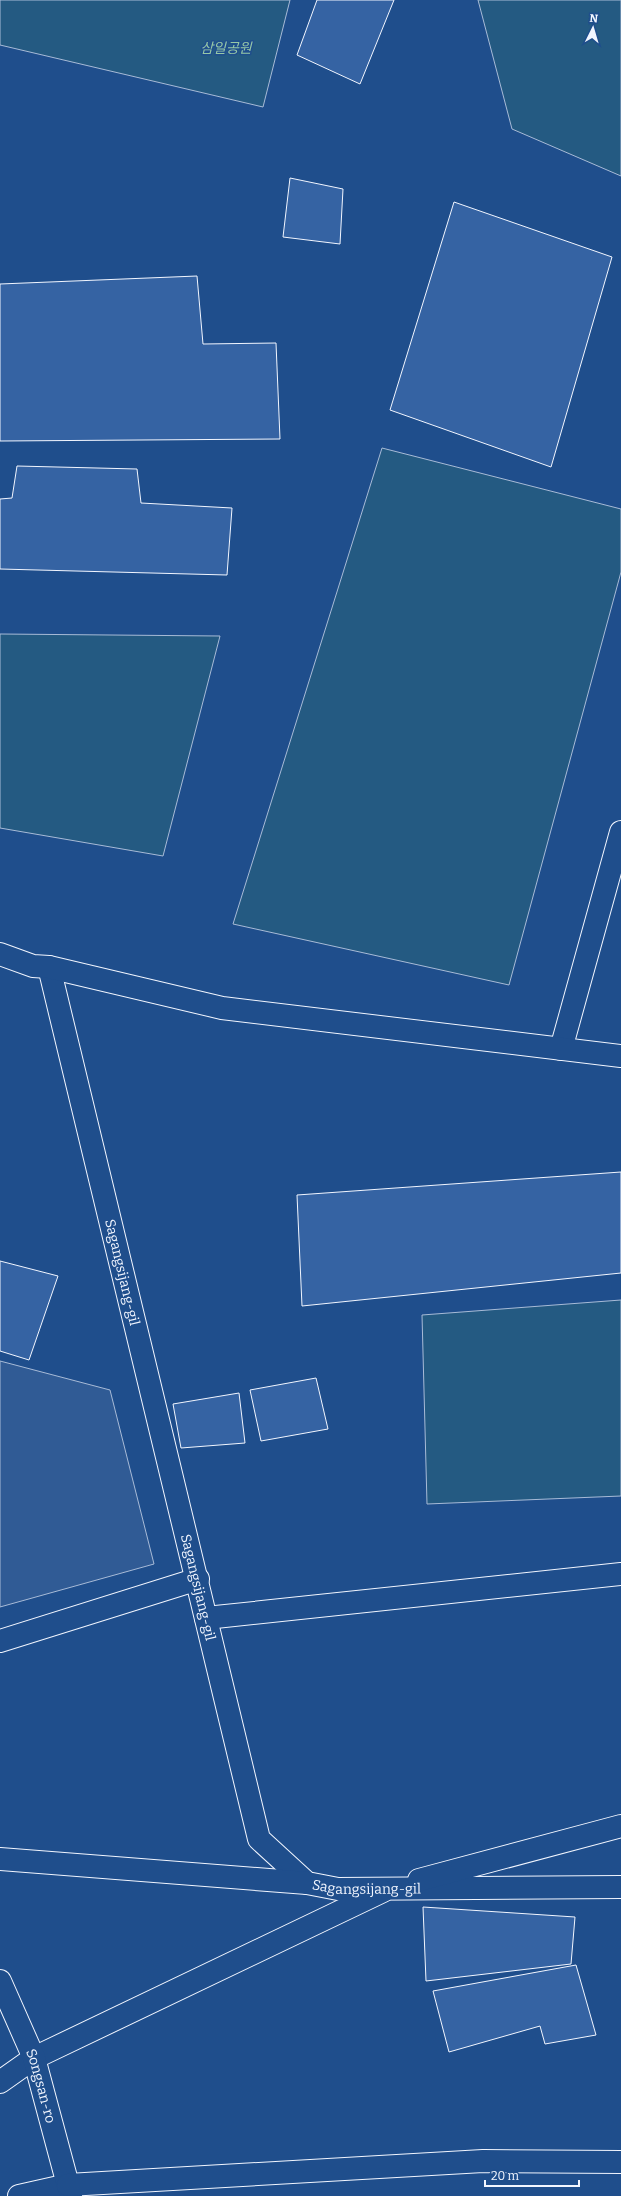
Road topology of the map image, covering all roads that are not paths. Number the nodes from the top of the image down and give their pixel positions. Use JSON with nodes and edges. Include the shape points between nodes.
{"nodes":[{"id":1,"x":621,"y":832,"type":"edge"},
{"id":2,"x":0,"y":954,"type":"edge"},
{"id":3,"x":49,"y":967,"type":"junction"},
{"id":4,"x":561,"y":1049,"type":"junction"},
{"id":5,"x":621,"y":1056,"type":"edge"},
{"id":6,"x":621,"y":1574,"type":"edge"},
{"id":7,"x":198,"y":1579,"type":"junction"},
{"id":8,"x":206,"y":1618,"type":"junction"},
{"id":9,"x":0,"y":1641,"type":"edge"},
{"id":10,"x":621,"y":1826,"type":"edge"},
{"id":11,"x":0,"y":1859,"type":"edge"},
{"id":12,"x":307,"y":1884,"type":"junction"},
{"id":13,"x":621,"y":1887,"type":"edge"},
{"id":14,"x":388,"y":1888,"type":"junction"},
{"id":15,"x":0,"y":1981,"type":"edge"},
{"id":16,"x":34,"y":2058,"type":"junction"},
{"id":17,"x":0,"y":2082,"type":"edge"},
{"id":18,"x":621,"y":2162,"type":"edge"},
{"id":19,"x":70,"y":2190,"type":"edge"},
{"id":20,"x":19,"y":2196,"type":"edge"}],
"edges":[{"from":1,"to":4,"type":"street"},
{"from":2,"to":3,"type":"street","via":[[33,966]]},
{"from":3,"to":4,"type":"street","via":[[222,1008]]},
{"from":3,"to":7,"type":"street","name":"Sagangsijang-gil"},
{"from":4,"to":5,"type":"street"},
{"from":6,"to":8,"type":"street"},
{"from":7,"to":8,"type":"street","name":"Sagangsijang-gil"},
{"from":7,"to":9,"type":"street"},
{"from":8,"to":12,"type":"street","name":"Sagangsijang-gil","via":[[259,1839]]},
{"from":10,"to":14,"type":"street"},
{"from":11,"to":12,"type":"street"},
{"from":12,"to":14,"type":"street","name":"Sagangsijang-gil","via":[[338,1889]]},
{"from":13,"to":14,"type":"street","name":"Sagangsijang-gil"},
{"from":14,"to":16,"type":"street"},
{"from":15,"to":16,"type":"street","name":"Songsan-ro"},
{"from":16,"to":17,"type":"street"},
{"from":16,"to":19,"type":"street","name":"Songsan-ro"},
{"from":18,"to":19,"type":"street","via":[[483,2161]]},
{"from":19,"to":20,"type":"street"}]}
